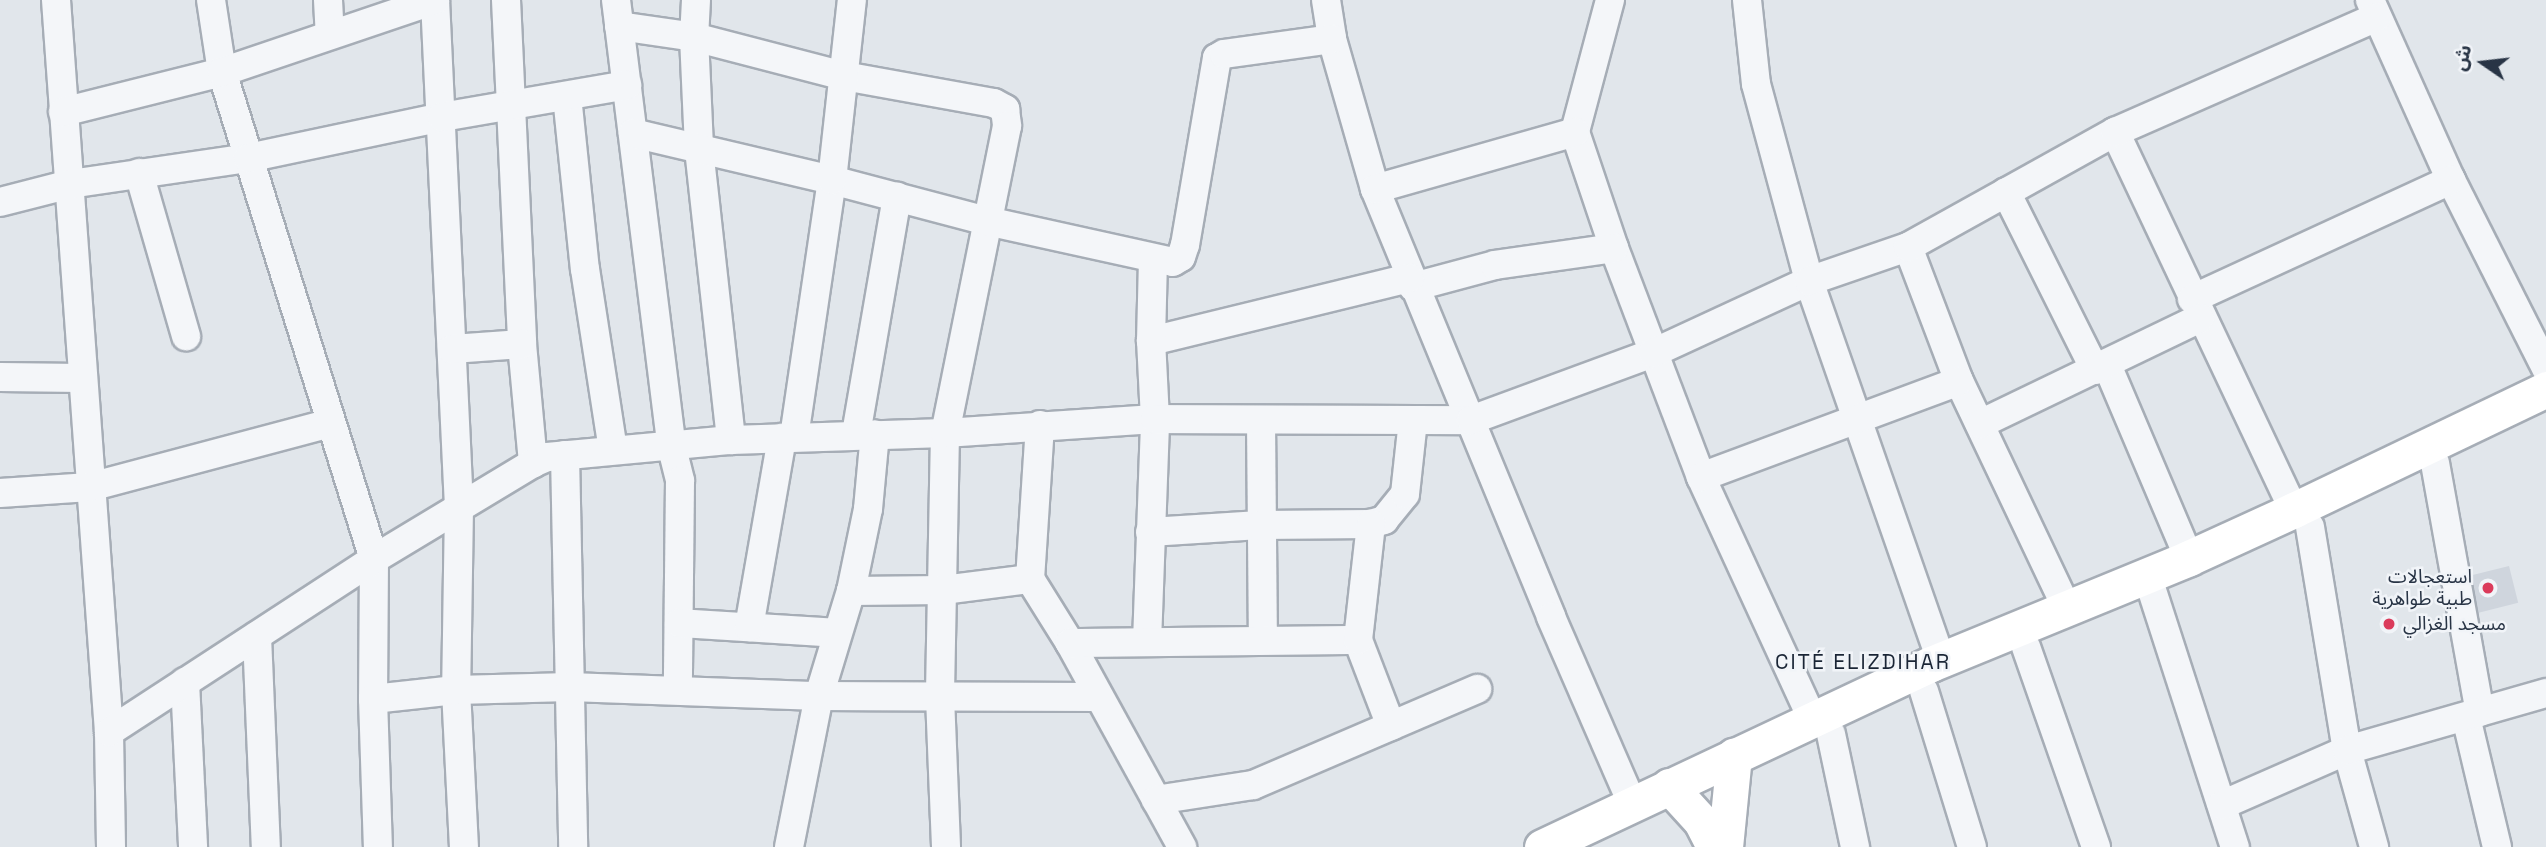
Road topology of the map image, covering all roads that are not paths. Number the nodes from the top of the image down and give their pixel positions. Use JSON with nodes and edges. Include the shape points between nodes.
{"nodes":[{"id":1,"x":57,"y":0,"type":"edge"},
{"id":2,"x":211,"y":0,"type":"edge"},
{"id":3,"x":328,"y":0,"type":"edge"},
{"id":4,"x":435,"y":0,"type":"edge"},
{"id":5,"x":506,"y":0,"type":"edge"},
{"id":6,"x":696,"y":0,"type":"edge"},
{"id":7,"x":852,"y":0,"type":"edge"},
{"id":8,"x":1326,"y":0,"type":"edge"},
{"id":9,"x":1610,"y":0,"type":"edge"},
{"id":10,"x":1747,"y":0,"type":"edge"},
{"id":11,"x":2374,"y":9,"type":"edge"},
{"id":12,"x":617,"y":13,"type":"edge"},
{"id":13,"x":330,"y":33,"type":"junction"},
{"id":14,"x":694,"y":37,"type":"junction"},
{"id":15,"x":1332,"y":38,"type":"junction"},
{"id":16,"x":222,"y":72,"type":"junction"},
{"id":17,"x":844,"y":76,"type":"junction"},
{"id":18,"x":627,"y":85,"type":"junction"},
{"id":19,"x":567,"y":96,"type":"junction"},
{"id":20,"x":513,"y":106,"type":"junction"},
{"id":21,"x":63,"y":111,"type":"junction"},
{"id":22,"x":442,"y":117,"type":"junction"},
{"id":23,"x":1574,"y":132,"type":"junction"},
{"id":24,"x":2115,"y":132,"type":"junction"},
{"id":25,"x":633,"y":133,"type":"junction"},
{"id":26,"x":699,"y":149,"type":"junction"},
{"id":27,"x":248,"y":158,"type":"junction"},
{"id":28,"x":139,"y":173,"type":"junction"},
{"id":29,"x":832,"y":180,"type":"junction"},
{"id":30,"x":2451,"y":180,"type":"junction"},
{"id":31,"x":70,"y":184,"type":"junction"},
{"id":32,"x":1375,"y":189,"type":"junction"},
{"id":33,"x":2006,"y":192,"type":"junction"},
{"id":34,"x":897,"y":197,"type":"junction"},
{"id":35,"x":0,"y":202,"type":"edge"},
{"id":36,"x":987,"y":221,"type":"junction"},
{"id":37,"x":1908,"y":247,"type":"junction"},
{"id":38,"x":1614,"y":248,"type":"junction"},
{"id":39,"x":1153,"y":259,"type":"junction"},
{"id":40,"x":1809,"y":281,"type":"junction"},
{"id":41,"x":1411,"y":283,"type":"junction"},
{"id":42,"x":2196,"y":308,"type":"junction"},
{"id":43,"x":186,"y":336,"type":"dead end"},
{"id":44,"x":1151,"y":341,"type":"junction"},
{"id":45,"x":522,"y":344,"type":"junction"},
{"id":46,"x":452,"y":349,"type":"junction"},
{"id":47,"x":1653,"y":353,"type":"junction"},
{"id":48,"x":2101,"y":368,"type":"junction"},
{"id":49,"x":2546,"y":368,"type":"edge"},
{"id":50,"x":0,"y":377,"type":"edge"},
{"id":51,"x":82,"y":378,"type":"junction"},
{"id":52,"x":1959,"y":381,"type":"junction"},
{"id":53,"x":2546,"y":389,"type":"edge"},
{"id":54,"x":2546,"y":411,"type":"edge"},
{"id":55,"x":1857,"y":418,"type":"junction"},
{"id":56,"x":1155,"y":419,"type":"junction"},
{"id":57,"x":1261,"y":420,"type":"junction"},
{"id":58,"x":1413,"y":420,"type":"junction"},
{"id":59,"x":1471,"y":420,"type":"junction"},
{"id":60,"x":331,"y":423,"type":"junction"},
{"id":61,"x":1980,"y":424,"type":"junction"},
{"id":62,"x":1040,"y":425,"type":"junction"},
{"id":63,"x":945,"y":433,"type":"junction"},
{"id":64,"x":865,"y":434,"type":"junction"},
{"id":65,"x":788,"y":437,"type":"junction"},
{"id":66,"x":731,"y":440,"type":"junction"},
{"id":67,"x":671,"y":444,"type":"junction"},
{"id":68,"x":613,"y":450,"type":"junction"},
{"id":69,"x":565,"y":454,"type":"junction"},
{"id":70,"x":533,"y":463,"type":"junction"},
{"id":71,"x":2435,"y":463,"type":"junction"},
{"id":72,"x":1701,"y":477,"type":"junction"},
{"id":73,"x":90,"y":487,"type":"junction"},
{"id":74,"x":0,"y":493,"type":"edge"},
{"id":75,"x":459,"y":507,"type":"junction"},
{"id":76,"x":2302,"y":519,"type":"junction"},
{"id":77,"x":1371,"y":524,"type":"junction"},
{"id":78,"x":1260,"y":525,"type":"junction"},
{"id":79,"x":1150,"y":532,"type":"junction"},
{"id":80,"x":2189,"y":558,"type":"junction"},
{"id":81,"x":374,"y":559,"type":"junction"},
{"id":82,"x":1030,"y":579,"type":"junction"},
{"id":83,"x":2151,"y":586,"type":"junction"},
{"id":84,"x":943,"y":590,"type":"junction"},
{"id":85,"x":851,"y":592,"type":"junction"},
{"id":86,"x":2067,"y":608,"type":"junction"},
{"id":87,"x":679,"y":623,"type":"junction"},
{"id":88,"x":750,"y":627,"type":"junction"},
{"id":89,"x":836,"y":633,"type":"junction"},
{"id":90,"x":257,"y":636,"type":"junction"},
{"id":91,"x":1359,"y":639,"type":"junction"},
{"id":92,"x":1263,"y":640,"type":"junction"},
{"id":93,"x":1147,"y":642,"type":"junction"},
{"id":94,"x":1070,"y":643,"type":"junction"},
{"id":95,"x":2026,"y":648,"type":"junction"},
{"id":96,"x":1941,"y":660,"type":"junction"},
{"id":97,"x":185,"y":682,"type":"junction"},
{"id":98,"x":570,"y":687,"type":"junction"},
{"id":99,"x":678,"y":689,"type":"junction"},
{"id":100,"x":1477,"y":689,"type":"dead end"},
{"id":101,"x":456,"y":690,"type":"junction"},
{"id":102,"x":1924,"y":691,"type":"junction"},
{"id":103,"x":2546,"y":694,"type":"edge"},
{"id":104,"x":819,"y":696,"type":"junction"},
{"id":105,"x":940,"y":697,"type":"junction"},
{"id":106,"x":1099,"y":697,"type":"junction"},
{"id":107,"x":373,"y":699,"type":"junction"},
{"id":108,"x":2473,"y":715,"type":"junction"},
{"id":109,"x":1391,"y":726,"type":"junction"},
{"id":110,"x":1821,"y":726,"type":"junction"},
{"id":111,"x":109,"y":732,"type":"junction"},
{"id":112,"x":2347,"y":750,"type":"junction"},
{"id":113,"x":1734,"y":767,"type":"junction"},
{"id":114,"x":1677,"y":793,"type":"junction"},
{"id":115,"x":1156,"y":800,"type":"junction"},
{"id":116,"x":1632,"y":803,"type":"junction"},
{"id":117,"x":2222,"y":805,"type":"junction"},
{"id":118,"x":111,"y":847,"type":"edge"},
{"id":119,"x":193,"y":847,"type":"edge"},
{"id":120,"x":265,"y":847,"type":"edge"},
{"id":121,"x":378,"y":847,"type":"edge"},
{"id":122,"x":464,"y":847,"type":"edge"},
{"id":123,"x":573,"y":847,"type":"edge"},
{"id":124,"x":789,"y":847,"type":"edge"},
{"id":125,"x":796,"y":847,"type":"edge"},
{"id":126,"x":946,"y":847,"type":"edge"},
{"id":127,"x":1182,"y":847,"type":"edge"},
{"id":128,"x":1542,"y":847,"type":"edge"},
{"id":129,"x":1591,"y":847,"type":"edge"},
{"id":130,"x":1714,"y":847,"type":"edge"},
{"id":131,"x":1725,"y":847,"type":"edge"},
{"id":132,"x":1856,"y":847,"type":"edge"},
{"id":133,"x":1972,"y":847,"type":"edge"},
{"id":134,"x":2096,"y":847,"type":"edge"},
{"id":135,"x":2235,"y":847,"type":"edge"},
{"id":136,"x":2374,"y":847,"type":"edge"},
{"id":137,"x":2497,"y":847,"type":"edge"}],
"edges":[{"from":1,"to":21,"type":"street"},
{"from":2,"to":16,"type":"street"},
{"from":3,"to":13,"type":"street"},
{"from":4,"to":13,"type":"street"},
{"from":4,"to":22,"type":"street"},
{"from":5,"to":20,"type":"street"},
{"from":6,"to":14,"type":"street"},
{"from":7,"to":17,"type":"street"},
{"from":8,"to":15,"type":"street"},
{"from":9,"to":23,"type":"street"},
{"from":10,"to":40,"type":"street","via":[[1756,83]]},
{"from":11,"to":24,"type":"street"},
{"from":11,"to":30,"type":"street"},
{"from":12,"to":14,"type":"street"},
{"from":12,"to":18,"type":"street"},
{"from":13,"to":16,"type":"street"},
{"from":14,"to":17,"type":"street"},
{"from":14,"to":26,"type":"street"},
{"from":15,"to":32,"type":"street"},
{"from":15,"to":39,"type":"street","via":[[1217,58],[1184,253],[1173,262]]},
{"from":16,"to":21,"type":"street"},
{"from":16,"to":27,"type":"street"},
{"from":17,"to":29,"type":"street"},
{"from":17,"to":36,"type":"street","via":[[995,103],[1005,109],[1007,126]]},
{"from":18,"to":19,"type":"street"},
{"from":18,"to":25,"type":"street"},
{"from":19,"to":20,"type":"street"},
{"from":19,"to":68,"type":"street","via":[[585,269]]},
{"from":20,"to":22,"type":"street"},
{"from":20,"to":45,"type":"street"},
{"from":21,"to":31,"type":"street"},
{"from":22,"to":27,"type":"street"},
{"from":22,"to":46,"type":"street"},
{"from":23,"to":32,"type":"street"},
{"from":23,"to":38,"type":"street"},
{"from":24,"to":33,"type":"street"},
{"from":24,"to":42,"type":"street"},
{"from":25,"to":26,"type":"street"},
{"from":25,"to":67,"type":"street"},
{"from":26,"to":29,"type":"street"},
{"from":26,"to":66,"type":"street"},
{"from":27,"to":28,"type":"street"},
{"from":27,"to":60,"type":"street"},
{"from":28,"to":31,"type":"street"},
{"from":28,"to":43,"type":"street"},
{"from":29,"to":34,"type":"street"},
{"from":29,"to":65,"type":"street"},
{"from":30,"to":42,"type":"street"},
{"from":30,"to":49,"type":"street"},
{"from":31,"to":35,"type":"street"},
{"from":31,"to":51,"type":"street"},
{"from":32,"to":41,"type":"street"},
{"from":33,"to":37,"type":"street"},
{"from":33,"to":48,"type":"street"},
{"from":34,"to":36,"type":"street"},
{"from":34,"to":64,"type":"street"},
{"from":36,"to":39,"type":"street"},
{"from":36,"to":63,"type":"street"},
{"from":37,"to":40,"type":"street"},
{"from":37,"to":52,"type":"street"},
{"from":38,"to":41,"type":"street"},
{"from":38,"to":47,"type":"street"},
{"from":39,"to":44,"type":"street"},
{"from":40,"to":47,"type":"street"},
{"from":40,"to":55,"type":"street"},
{"from":41,"to":44,"type":"street"},
{"from":41,"to":59,"type":"street"},
{"from":42,"to":48,"type":"street"},
{"from":42,"to":76,"type":"street"},
{"from":44,"to":56,"type":"street"},
{"from":45,"to":46,"type":"street"},
{"from":45,"to":70,"type":"street"},
{"from":46,"to":75,"type":"street"},
{"from":47,"to":59,"type":"street"},
{"from":47,"to":72,"type":"street"},
{"from":48,"to":61,"type":"street"},
{"from":48,"to":80,"type":"street"},
{"from":50,"to":51,"type":"street"},
{"from":51,"to":73,"type":"street"},
{"from":52,"to":55,"type":"street"},
{"from":52,"to":61,"type":"street"},
{"from":53,"to":76,"type":"main road"},
{"from":54,"to":71,"type":"main road"},
{"from":55,"to":72,"type":"street"},
{"from":55,"to":96,"type":"street"},
{"from":56,"to":57,"type":"street"},
{"from":56,"to":62,"type":"street"},
{"from":56,"to":79,"type":"street"},
{"from":57,"to":58,"type":"street"},
{"from":57,"to":78,"type":"street"},
{"from":58,"to":59,"type":"street"},
{"from":58,"to":77,"type":"street","via":[[1405,494],[1391,514]]},
{"from":59,"to":116,"type":"street"},
{"from":60,"to":73,"type":"street"},
{"from":60,"to":81,"type":"street"},
{"from":61,"to":86,"type":"street"},
{"from":62,"to":63,"type":"street"},
{"from":62,"to":82,"type":"street"},
{"from":63,"to":64,"type":"street"},
{"from":63,"to":84,"type":"street"},
{"from":64,"to":65,"type":"street"},
{"from":64,"to":85,"type":"street","via":[[868,509]]},
{"from":65,"to":66,"type":"street"},
{"from":65,"to":88,"type":"street"},
{"from":66,"to":67,"type":"street"},
{"from":67,"to":68,"type":"street"},
{"from":67,"to":87,"type":"street","via":[[682,514]]},
{"from":68,"to":69,"type":"street"},
{"from":69,"to":70,"type":"street"},
{"from":69,"to":98,"type":"street"},
{"from":70,"to":75,"type":"street"},
{"from":71,"to":76,"type":"main road"},
{"from":71,"to":108,"type":"street"},
{"from":72,"to":110,"type":"street"},
{"from":73,"to":74,"type":"street"},
{"from":73,"to":111,"type":"street"},
{"from":75,"to":81,"type":"street"},
{"from":75,"to":101,"type":"street"},
{"from":76,"to":80,"type":"main road"},
{"from":76,"to":83,"type":"main road"},
{"from":76,"to":112,"type":"street"},
{"from":77,"to":78,"type":"street"},
{"from":77,"to":91,"type":"street"},
{"from":78,"to":79,"type":"street"},
{"from":78,"to":92,"type":"street"},
{"from":79,"to":93,"type":"street"},
{"from":80,"to":83,"type":"main road"},
{"from":81,"to":90,"type":"street"},
{"from":81,"to":107,"type":"street"},
{"from":82,"to":84,"type":"street"},
{"from":82,"to":94,"type":"street"},
{"from":83,"to":86,"type":"main road"},
{"from":83,"to":95,"type":"main road"},
{"from":83,"to":117,"type":"street"},
{"from":84,"to":85,"type":"street"},
{"from":84,"to":105,"type":"street"},
{"from":85,"to":89,"type":"street"},
{"from":86,"to":96,"type":"main road"},
{"from":87,"to":88,"type":"street"},
{"from":87,"to":99,"type":"street"},
{"from":88,"to":89,"type":"street"},
{"from":89,"to":104,"type":"street"},
{"from":90,"to":97,"type":"street"},
{"from":90,"to":120,"type":"street"},
{"from":91,"to":92,"type":"street"},
{"from":91,"to":109,"type":"street"},
{"from":92,"to":93,"type":"street"},
{"from":93,"to":94,"type":"street"},
{"from":94,"to":106,"type":"street"},
{"from":95,"to":102,"type":"main road"},
{"from":95,"to":134,"type":"street"},
{"from":96,"to":110,"type":"main road"},
{"from":97,"to":111,"type":"street"},
{"from":97,"to":119,"type":"street"},
{"from":98,"to":99,"type":"street"},
{"from":98,"to":101,"type":"street"},
{"from":98,"to":123,"type":"street"},
{"from":99,"to":104,"type":"street"},
{"from":100,"to":109,"type":"street"},
{"from":101,"to":107,"type":"street"},
{"from":101,"to":122,"type":"street"},
{"from":102,"to":110,"type":"main road"},
{"from":102,"to":133,"type":"street"},
{"from":103,"to":108,"type":"street"},
{"from":104,"to":105,"type":"street"},
{"from":104,"to":124,"type":"street"},
{"from":105,"to":106,"type":"street"},
{"from":105,"to":126,"type":"street"},
{"from":106,"to":115,"type":"street"},
{"from":107,"to":121,"type":"street"},
{"from":108,"to":112,"type":"street"},
{"from":108,"to":137,"type":"street"},
{"from":109,"to":115,"type":"street","via":[[1253,785]]},
{"from":110,"to":113,"type":"main road"},
{"from":110,"to":132,"type":"street"},
{"from":111,"to":118,"type":"street"},
{"from":112,"to":117,"type":"street"},
{"from":112,"to":136,"type":"street"},
{"from":113,"to":114,"type":"main road"},
{"from":113,"to":131,"type":"main road"},
{"from":114,"to":116,"type":"main road"},
{"from":114,"to":129,"type":"main road"},
{"from":114,"to":130,"type":"main road","via":[[1701,821]]},
{"from":115,"to":127,"type":"street"},
{"from":116,"to":128,"type":"main road"},
{"from":117,"to":135,"type":"street"},
{"from":124,"to":125,"type":"street"}]}
